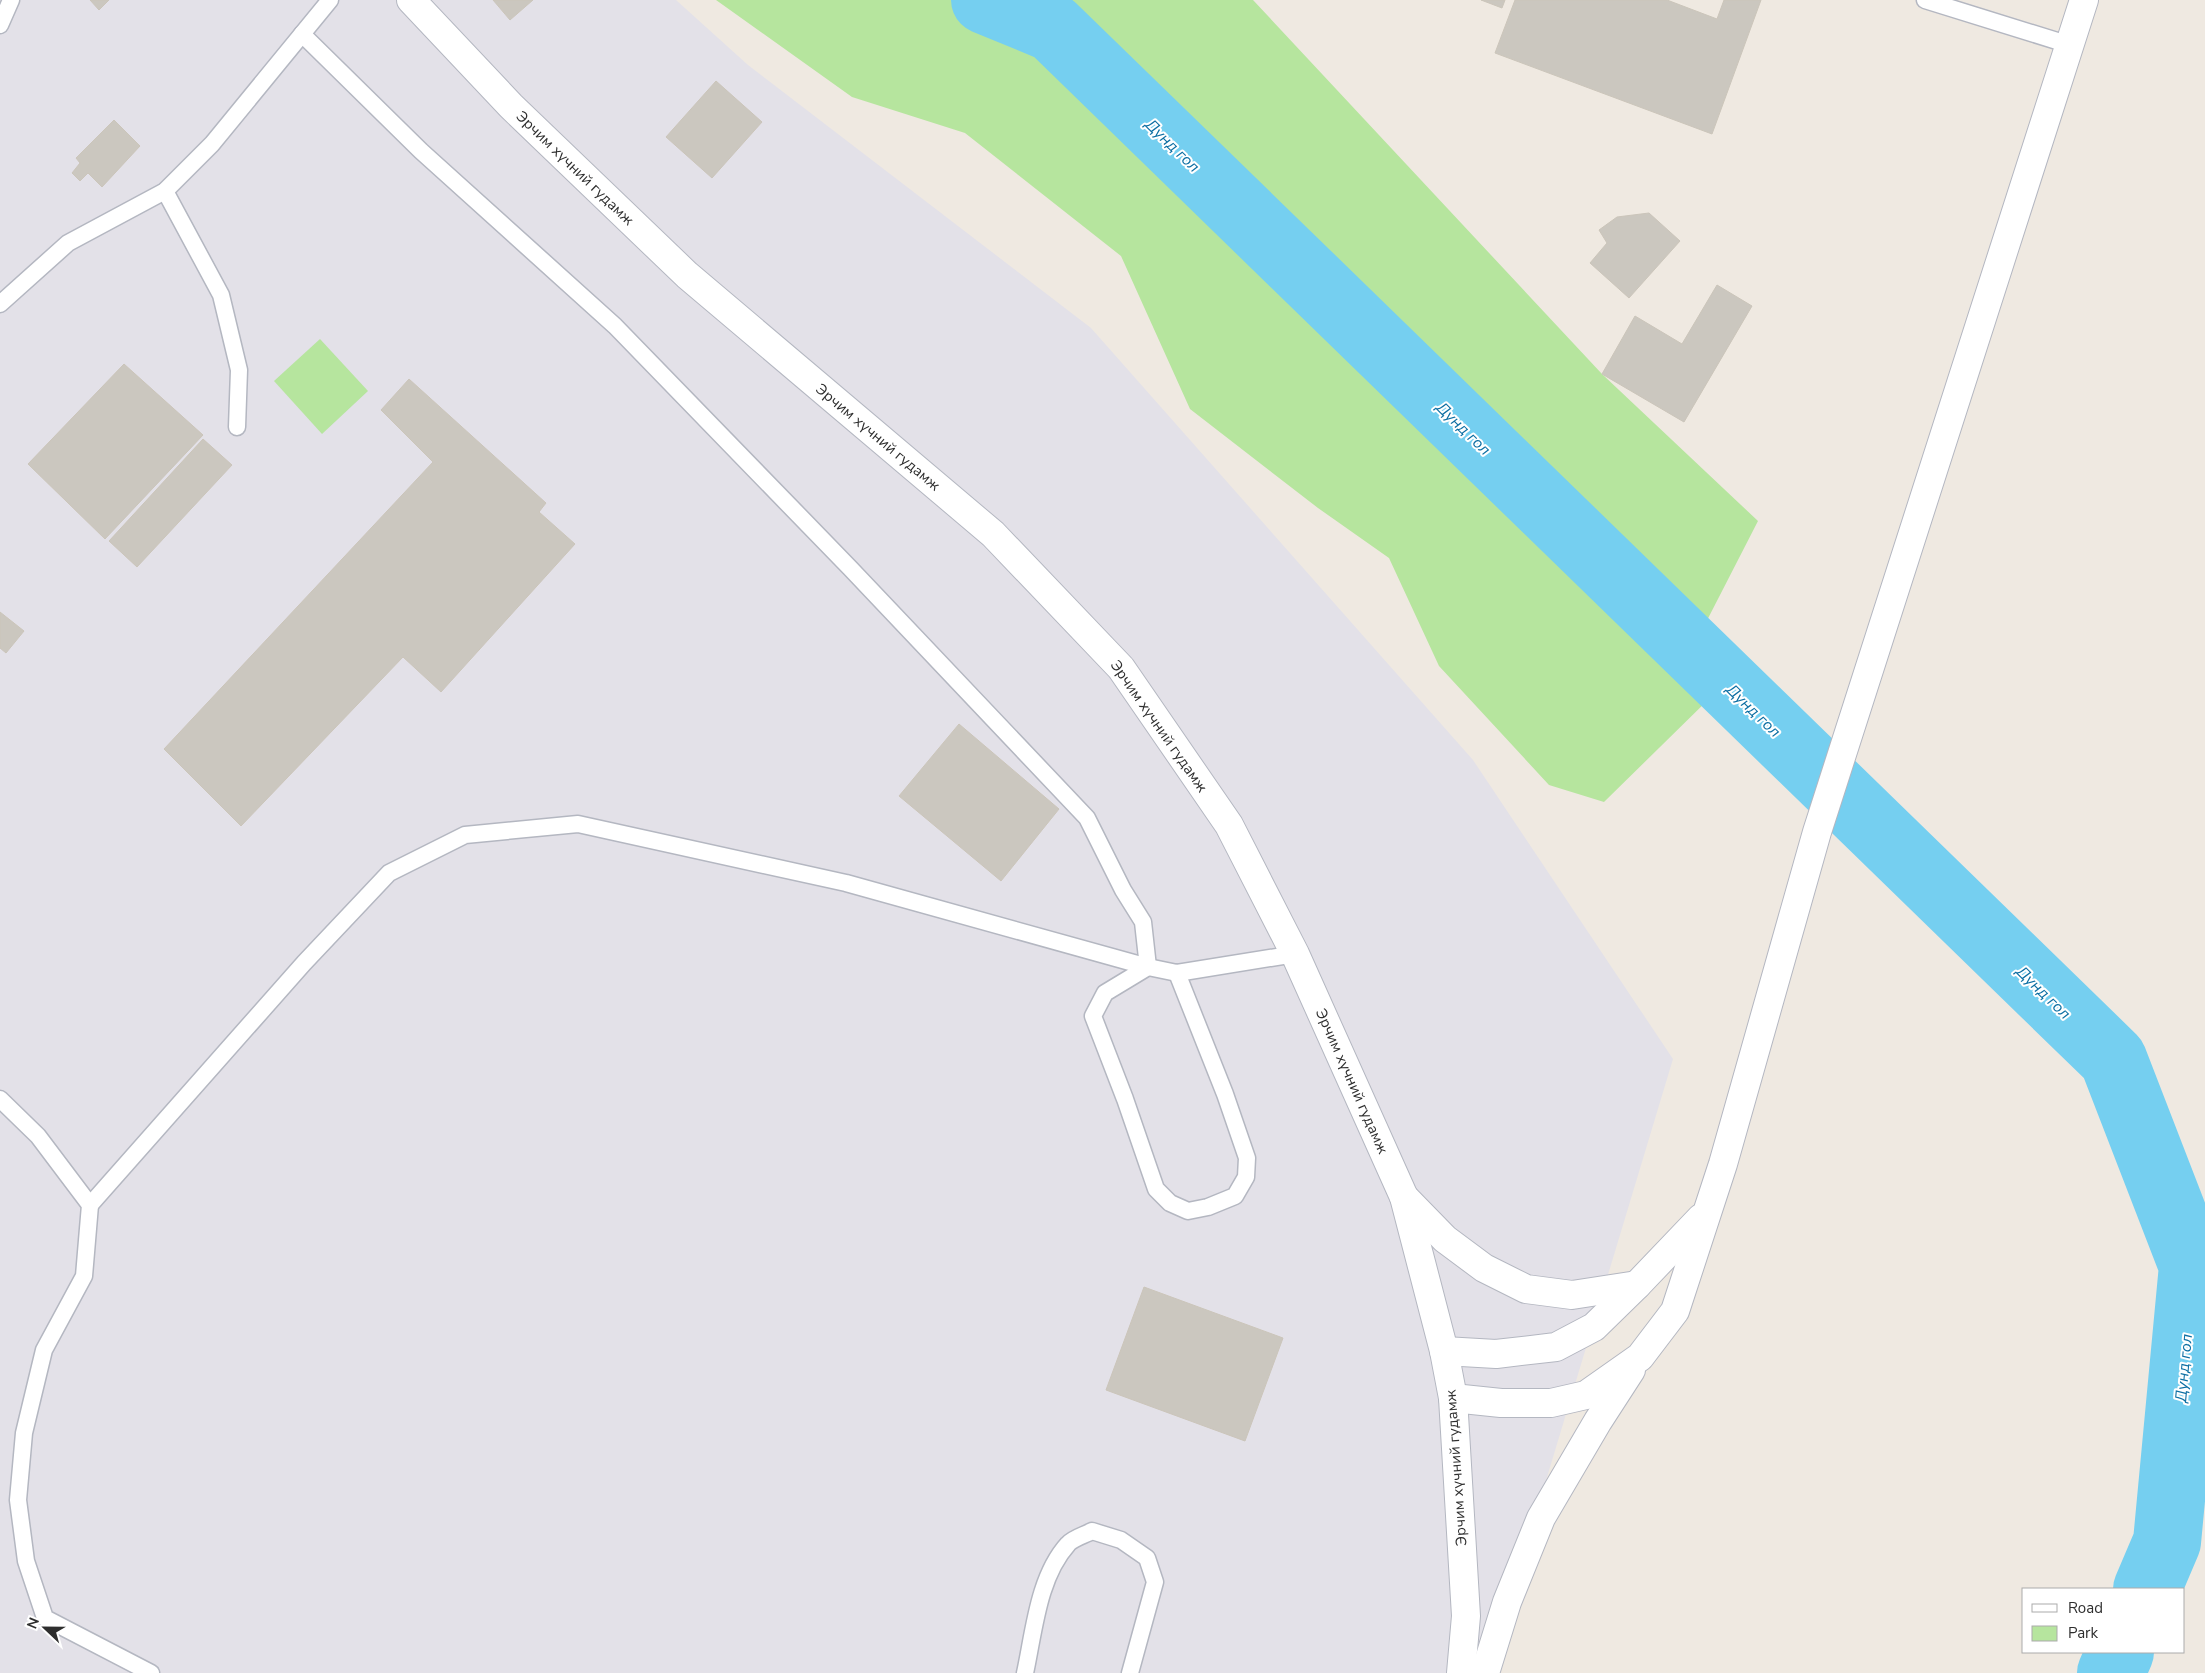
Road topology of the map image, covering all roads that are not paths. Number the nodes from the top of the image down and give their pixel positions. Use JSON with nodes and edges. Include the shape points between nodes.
{"nodes":[{"id":1,"x":10,"y":0,"type":"edge"},
{"id":2,"x":330,"y":0,"type":"edge"},
{"id":3,"x":411,"y":0,"type":"edge"},
{"id":4,"x":1925,"y":0,"type":"edge"},
{"id":5,"x":2084,"y":0,"type":"edge"},
{"id":6,"x":0,"y":25,"type":"edge"},
{"id":7,"x":302,"y":34,"type":"junction"},
{"id":8,"x":2070,"y":45,"type":"junction"},
{"id":9,"x":165,"y":191,"type":"junction"},
{"id":10,"x":0,"y":304,"type":"edge"},
{"id":11,"x":236,"y":427,"type":"dead end"},
{"id":12,"x":1295,"y":954,"type":"junction"},
{"id":13,"x":1148,"y":968,"type":"junction"},
{"id":14,"x":1177,"y":973,"type":"junction"},
{"id":15,"x":0,"y":1099,"type":"edge"},
{"id":16,"x":1404,"y":1196,"type":"junction"},
{"id":17,"x":90,"y":1205,"type":"junction"},
{"id":18,"x":1705,"y":1214,"type":"junction"},
{"id":19,"x":1637,"y":1285,"type":"junction"},
{"id":20,"x":1444,"y":1351,"type":"junction"},
{"id":21,"x":1640,"y":1357,"type":"junction"},
{"id":22,"x":1453,"y":1398,"type":"junction"},
{"id":23,"x":151,"y":1673,"type":"edge"},
{"id":24,"x":1025,"y":1673,"type":"edge"},
{"id":25,"x":1130,"y":1673,"type":"edge"},
{"id":26,"x":1461,"y":1673,"type":"edge"},
{"id":27,"x":1485,"y":1673,"type":"edge"}],
"edges":[{"from":1,"to":6,"type":"lane"},
{"from":2,"to":7,"type":"lane"},
{"from":3,"to":12,"type":"street","name":"Эрчим хүчний гудамж","via":[[510,106],[687,275],[993,534],[1121,668],[1229,825]]},
{"from":4,"to":8,"type":"lane"},
{"from":5,"to":8,"type":"street"},
{"from":7,"to":9,"type":"lane","via":[[212,144]]},
{"from":7,"to":13,"type":"lane","via":[[421,151],[615,326],[1087,818],[1143,922]]},
{"from":8,"to":18,"type":"street","via":[[1817,832]]},
{"from":9,"to":10,"type":"lane","via":[[68,243]]},
{"from":9,"to":11,"type":"lane","via":[[221,295],[239,370]]},
{"from":12,"to":14,"type":"lane"},
{"from":12,"to":16,"type":"street","name":"Эрчим хүчний гудамж"},
{"from":13,"to":14,"type":"lane"},
{"from":13,"to":14,"type":"lane","via":[[1105,993],[1093,1016],[1156,1189],[1170,1203],[1188,1210],[1208,1207],[1235,1196],[1246,1178],[1247,1158]]},
{"from":13,"to":17,"type":"lane","via":[[846,883],[578,824],[465,836],[389,873],[304,963]]},
{"from":15,"to":17,"type":"lane","via":[[38,1136]]},
{"from":16,"to":19,"type":"street","via":[[1445,1239],[1484,1268],[1526,1289],[1572,1295]]},
{"from":16,"to":20,"type":"street","name":"Эрчим хүчний гудамж"},
{"from":17,"to":23,"type":"lane","via":[[84,1276],[44,1350],[24,1433],[19,1509],[26,1561],[45,1618]]},
{"from":18,"to":19,"type":"street"},
{"from":18,"to":21,"type":"street","via":[[1675,1311]]},
{"from":19,"to":20,"type":"street","via":[[1594,1327],[1556,1347],[1496,1354]]},
{"from":20,"to":22,"type":"street","name":"Эрчим хүчний гудамж"},
{"from":21,"to":22,"type":"street","via":[[1586,1395],[1551,1403],[1501,1403]]},
{"from":21,"to":27,"type":"street","via":[[1541,1518],[1507,1602]]},
{"from":22,"to":26,"type":"street","name":"Эрчим хүчний гудамж","via":[[1466,1616]]},
{"from":24,"to":25,"type":"lane","via":[[1043,1593],[1054,1566],[1069,1543],[1092,1531],[1121,1540],[1147,1558],[1155,1582]]}]}
